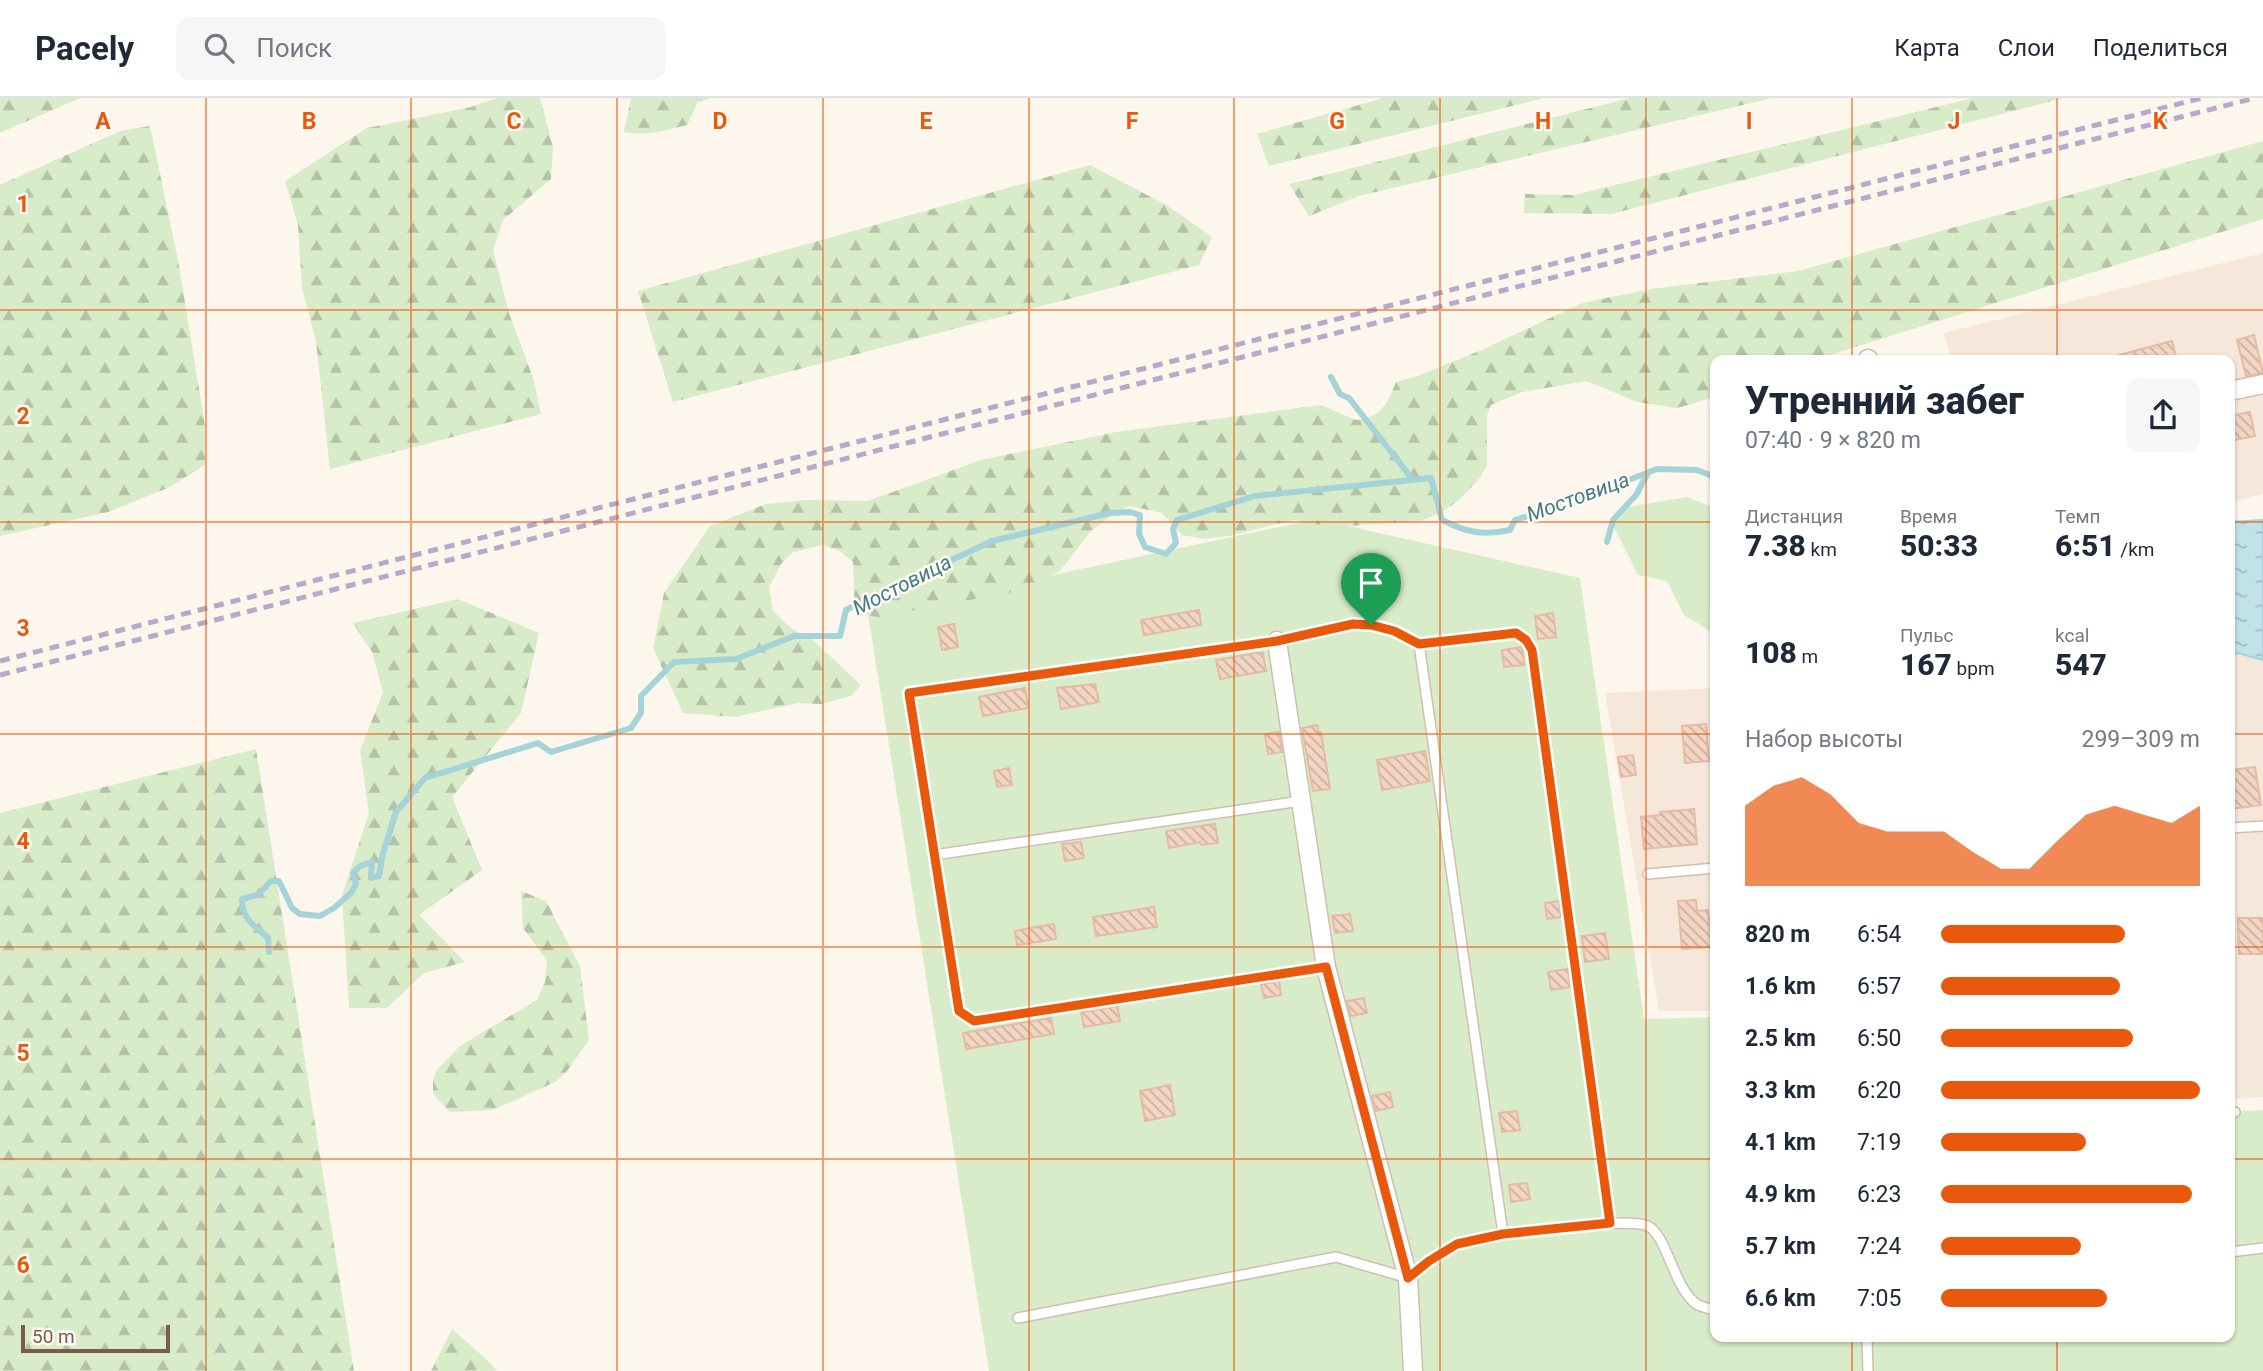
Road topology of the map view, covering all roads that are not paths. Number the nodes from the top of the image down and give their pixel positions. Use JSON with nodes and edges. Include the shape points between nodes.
{"nodes":[{"id":1,"x":2263,"y":384,"type":"edge"},
{"id":2,"x":2235,"y":390,"type":"edge"},
{"id":3,"x":1277,"y":641,"type":"junction"},
{"id":4,"x":1419,"y":644,"type":"junction"},
{"id":5,"x":1301,"y":801,"type":"junction"},
{"id":6,"x":2263,"y":826,"type":"edge"},
{"id":7,"x":2235,"y":828,"type":"edge"},
{"id":8,"x":934,"y":855,"type":"junction"},
{"id":9,"x":1710,"y":868,"type":"edge"},
{"id":10,"x":1648,"y":874,"type":"dead end"},
{"id":11,"x":1326,"y":967,"type":"junction"},
{"id":12,"x":1610,"y":1223,"type":"junction"},
{"id":13,"x":1503,"y":1234,"type":"junction"},
{"id":14,"x":2263,"y":1248,"type":"edge"},
{"id":15,"x":2235,"y":1251,"type":"edge"},
{"id":16,"x":1408,"y":1278,"type":"junction"},
{"id":17,"x":1710,"y":1309,"type":"edge"},
{"id":18,"x":1018,"y":1318,"type":"dead end"},
{"id":19,"x":1867,"y":1342,"type":"edge"},
{"id":20,"x":1413,"y":1371,"type":"edge"},
{"id":21,"x":1868,"y":1371,"type":"edge"}],
"edges":[{"from":1,"to":2,"type":"street"},
{"from":3,"to":4,"type":"lane","via":[[1353,624],[1394,631]]},
{"from":3,"to":5,"type":"street"},
{"from":3,"to":8,"type":"lane","via":[[909,693]]},
{"from":4,"to":12,"type":"lane","via":[[1516,633],[1532,650]]},
{"from":4,"to":13,"type":"lane"},
{"from":5,"to":8,"type":"lane"},
{"from":5,"to":11,"type":"street"},
{"from":6,"to":7,"type":"lane"},
{"from":8,"to":11,"type":"lane","via":[[959,1011],[974,1021]]},
{"from":9,"to":10,"type":"lane"},
{"from":11,"to":16,"type":"street"},
{"from":12,"to":13,"type":"lane"},
{"from":12,"to":17,"type":"lane","via":[[1648,1226],[1660,1237],[1681,1287],[1696,1304]]},
{"from":13,"to":16,"type":"lane","via":[[1457,1244]]},
{"from":14,"to":15,"type":"lane"},
{"from":16,"to":18,"type":"lane","via":[[1336,1257]]},
{"from":16,"to":20,"type":"street"},
{"from":19,"to":21,"type":"lane"}]}
